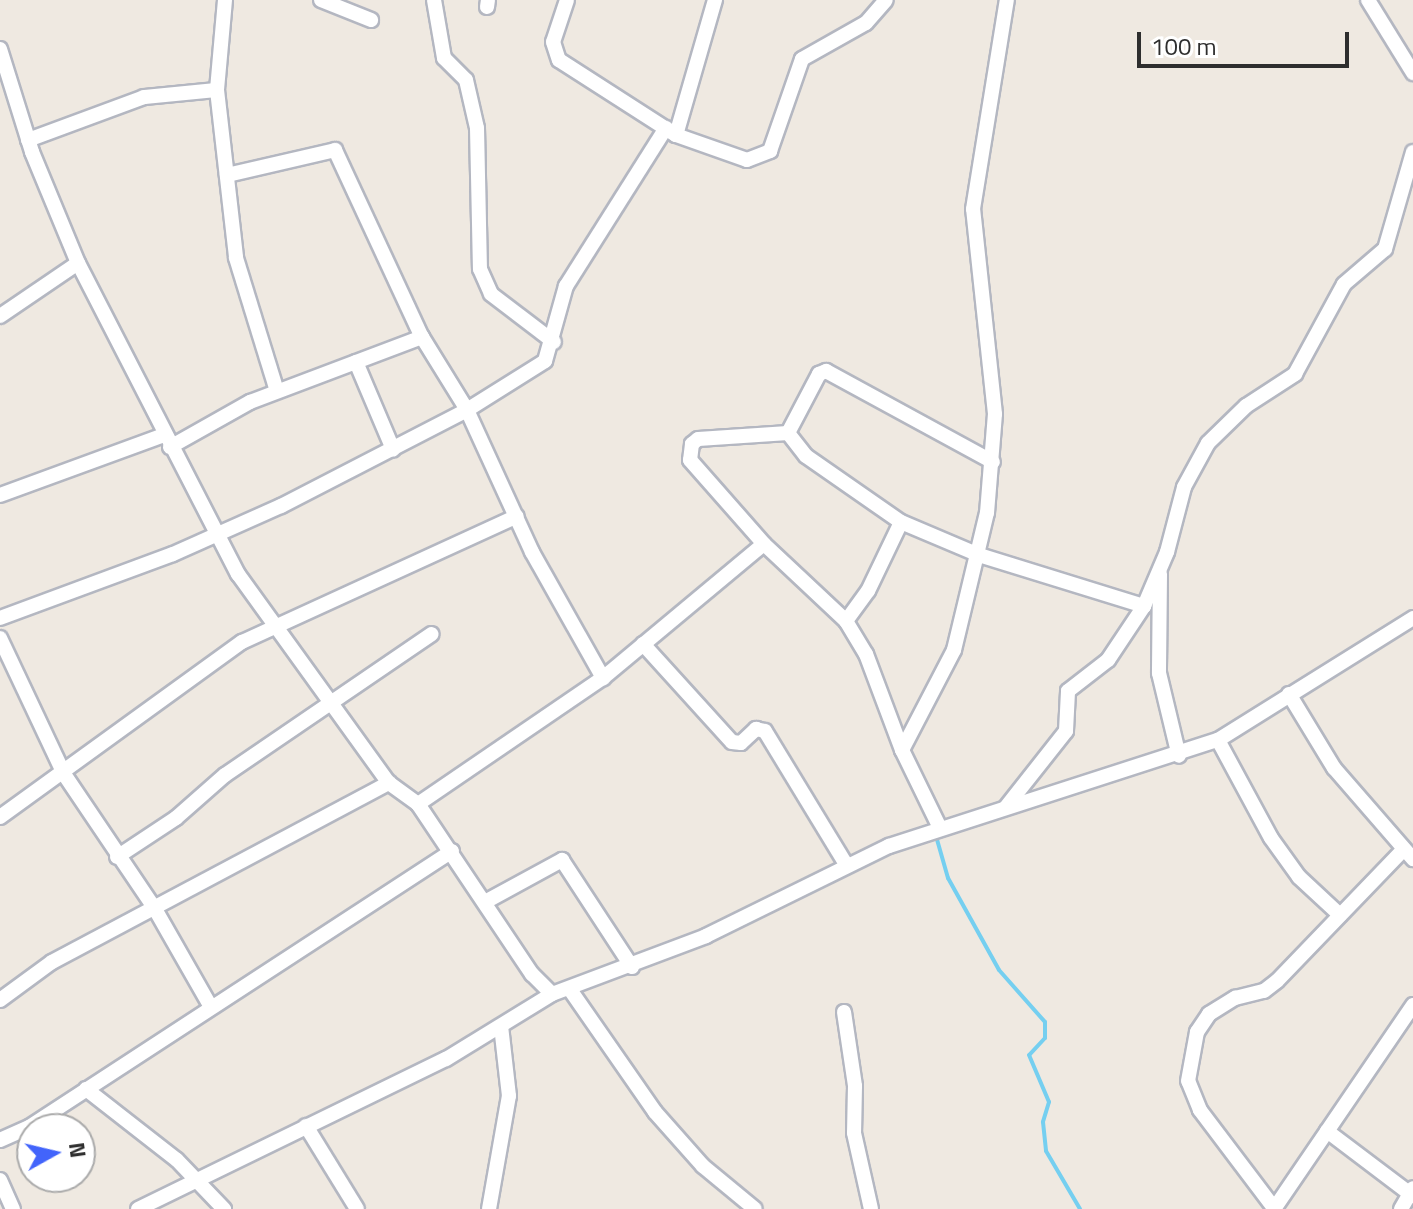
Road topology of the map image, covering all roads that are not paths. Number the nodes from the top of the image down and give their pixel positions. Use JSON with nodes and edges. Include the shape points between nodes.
{"nodes":[{"id":1,"x":225,"y":0,"type":"edge"},
{"id":2,"x":321,"y":0,"type":"edge"},
{"id":3,"x":434,"y":0,"type":"edge"},
{"id":4,"x":567,"y":0,"type":"edge"},
{"id":5,"x":715,"y":0,"type":"edge"},
{"id":6,"x":886,"y":0,"type":"edge"},
{"id":7,"x":1007,"y":0,"type":"edge"},
{"id":8,"x":1368,"y":0,"type":"edge"},
{"id":9,"x":371,"y":20,"type":"dead end"},
{"id":10,"x":0,"y":49,"type":"edge"},
{"id":11,"x":1413,"y":73,"type":"edge"},
{"id":12,"x":217,"y":90,"type":"junction"},
{"id":13,"x":671,"y":132,"type":"junction"},
{"id":14,"x":28,"y":140,"type":"junction"},
{"id":15,"x":1413,"y":152,"type":"edge"},
{"id":16,"x":227,"y":175,"type":"junction"},
{"id":17,"x":78,"y":263,"type":"junction"},
{"id":18,"x":0,"y":316,"type":"edge"},
{"id":19,"x":422,"y":337,"type":"junction"},
{"id":20,"x":554,"y":342,"type":"junction"},
{"id":21,"x":356,"y":362,"type":"junction"},
{"id":22,"x":277,"y":391,"type":"junction"},
{"id":23,"x":467,"y":410,"type":"junction"},
{"id":24,"x":788,"y":433,"type":"junction"},
{"id":25,"x":167,"y":441,"type":"junction"},
{"id":26,"x":393,"y":449,"type":"junction"},
{"id":27,"x":993,"y":462,"type":"junction"},
{"id":28,"x":0,"y":495,"type":"edge"},
{"id":29,"x":517,"y":516,"type":"junction"},
{"id":30,"x":901,"y":522,"type":"junction"},
{"id":31,"x":216,"y":535,"type":"junction"},
{"id":32,"x":764,"y":544,"type":"junction"},
{"id":33,"x":979,"y":555,"type":"junction"},
{"id":34,"x":1160,"y":569,"type":"junction"},
{"id":35,"x":1144,"y":606,"type":"junction"},
{"id":36,"x":0,"y":618,"type":"edge"},
{"id":37,"x":1413,"y":618,"type":"edge"},
{"id":38,"x":846,"y":621,"type":"junction"},
{"id":39,"x":274,"y":625,"type":"junction"},
{"id":40,"x":432,"y":634,"type":"dead end"},
{"id":41,"x":0,"y":638,"type":"edge"},
{"id":42,"x":643,"y":644,"type":"junction"},
{"id":43,"x":603,"y":678,"type":"junction"},
{"id":44,"x":1289,"y":694,"type":"junction"},
{"id":45,"x":329,"y":706,"type":"junction"},
{"id":46,"x":1218,"y":740,"type":"junction"},
{"id":47,"x":902,"y":750,"type":"junction"},
{"id":48,"x":1179,"y":756,"type":"junction"},
{"id":49,"x":64,"y":774,"type":"junction"},
{"id":50,"x":389,"y":783,"type":"junction"},
{"id":51,"x":418,"y":804,"type":"junction"},
{"id":52,"x":1005,"y":808,"type":"junction"},
{"id":53,"x":0,"y":817,"type":"edge"},
{"id":54,"x":940,"y":828,"type":"junction"},
{"id":55,"x":452,"y":851,"type":"junction"},
{"id":56,"x":1409,"y":854,"type":"edge"},
{"id":57,"x":117,"y":857,"type":"junction"},
{"id":58,"x":846,"y":864,"type":"junction"},
{"id":59,"x":485,"y":902,"type":"junction"},
{"id":60,"x":155,"y":909,"type":"junction"},
{"id":61,"x":1340,"y":915,"type":"junction"},
{"id":62,"x":632,"y":967,"type":"junction"},
{"id":63,"x":571,"y":991,"type":"junction"},
{"id":64,"x":552,"y":994,"type":"junction"},
{"id":65,"x":0,"y":1000,"type":"edge"},
{"id":66,"x":1413,"y":1005,"type":"edge"},
{"id":67,"x":211,"y":1007,"type":"junction"},
{"id":68,"x":844,"y":1012,"type":"dead end"},
{"id":69,"x":501,"y":1026,"type":"junction"},
{"id":70,"x":86,"y":1089,"type":"junction"},
{"id":71,"x":306,"y":1126,"type":"junction"},
{"id":72,"x":1327,"y":1131,"type":"junction"},
{"id":73,"x":0,"y":1140,"type":"edge"},
{"id":74,"x":195,"y":1178,"type":"junction"},
{"id":75,"x":0,"y":1180,"type":"edge"},
{"id":76,"x":1412,"y":1193,"type":"edge"},
{"id":77,"x":1274,"y":1208,"type":"edge"},
{"id":78,"x":13,"y":1209,"type":"edge"},
{"id":79,"x":138,"y":1209,"type":"edge"},
{"id":80,"x":224,"y":1209,"type":"edge"},
{"id":81,"x":357,"y":1209,"type":"edge"},
{"id":82,"x":489,"y":1209,"type":"edge"},
{"id":83,"x":755,"y":1209,"type":"edge"},
{"id":84,"x":871,"y":1209,"type":"edge"},
{"id":85,"x":1401,"y":1209,"type":"edge"}],
"edges":[{"from":1,"to":12,"type":"street"},
{"from":2,"to":9,"type":"street"},
{"from":3,"to":20,"type":"street","via":[[444,58],[466,80],[477,128],[480,269],[491,294]]},
{"from":4,"to":13,"type":"street","via":[[553,42],[559,60]]},
{"from":5,"to":13,"type":"street"},
{"from":6,"to":13,"type":"street","via":[[866,23],[802,59],[770,151],[761,159],[731,158]]},
{"from":7,"to":27,"type":"street","via":[[973,209],[995,406]]},
{"from":8,"to":11,"type":"street"},
{"from":10,"to":14,"type":"street"},
{"from":12,"to":14,"type":"street","via":[[144,97]]},
{"from":12,"to":16,"type":"street"},
{"from":13,"to":20,"type":"street","via":[[566,286]]},
{"from":14,"to":17,"type":"street"},
{"from":15,"to":34,"type":"street","via":[[1385,249],[1344,284],[1295,374],[1246,406],[1208,443],[1184,487]]},
{"from":16,"to":19,"type":"street","via":[[335,150]]},
{"from":16,"to":22,"type":"street","via":[[236,258]]},
{"from":17,"to":18,"type":"street"},
{"from":17,"to":25,"type":"street"},
{"from":19,"to":21,"type":"street"},
{"from":19,"to":23,"type":"street"},
{"from":20,"to":23,"type":"street","via":[[545,361]]},
{"from":21,"to":22,"type":"street"},
{"from":21,"to":26,"type":"street"},
{"from":22,"to":25,"type":"street"},
{"from":23,"to":26,"type":"street"},
{"from":23,"to":29,"type":"street"},
{"from":24,"to":27,"type":"street","via":[[819,374],[826,371]]},
{"from":24,"to":30,"type":"street","via":[[806,456]]},
{"from":24,"to":32,"type":"street","via":[[698,439],[690,450],[693,469]]},
{"from":25,"to":28,"type":"street"},
{"from":25,"to":31,"type":"street"},
{"from":26,"to":31,"type":"street"},
{"from":27,"to":33,"type":"street"},
{"from":29,"to":39,"type":"street"},
{"from":29,"to":43,"type":"street"},
{"from":30,"to":33,"type":"street"},
{"from":30,"to":38,"type":"street","via":[[868,591]]},
{"from":31,"to":36,"type":"street"},
{"from":31,"to":39,"type":"street"},
{"from":32,"to":38,"type":"street"},
{"from":32,"to":42,"type":"street"},
{"from":33,"to":35,"type":"street"},
{"from":33,"to":47,"type":"street","via":[[954,650]]},
{"from":34,"to":35,"type":"street"},
{"from":34,"to":48,"type":"street","via":[[1159,673]]},
{"from":35,"to":52,"type":"street","via":[[1108,660],[1068,691],[1066,731]]},
{"from":37,"to":44,"type":"street"},
{"from":38,"to":47,"type":"street","via":[[866,654]]},
{"from":39,"to":45,"type":"street"},
{"from":39,"to":49,"type":"street","via":[[242,642]]},
{"from":40,"to":45,"type":"street"},
{"from":41,"to":49,"type":"street"},
{"from":42,"to":43,"type":"street"},
{"from":42,"to":58,"type":"street","via":[[732,742],[741,743],[756,729],[765,731]]},
{"from":43,"to":51,"type":"street"},
{"from":44,"to":46,"type":"street"},
{"from":44,"to":56,"type":"street","via":[[1334,768]]},
{"from":45,"to":50,"type":"street"},
{"from":45,"to":57,"type":"street","via":[[225,775],[186,810]]},
{"from":46,"to":48,"type":"street"},
{"from":46,"to":61,"type":"street","via":[[1271,838],[1299,877]]},
{"from":47,"to":54,"type":"street"},
{"from":48,"to":52,"type":"street"},
{"from":49,"to":53,"type":"street"},
{"from":49,"to":57,"type":"street"},
{"from":50,"to":51,"type":"street"},
{"from":50,"to":60,"type":"street"},
{"from":51,"to":55,"type":"street"},
{"from":52,"to":54,"type":"street"},
{"from":54,"to":58,"type":"street"},
{"from":55,"to":59,"type":"street"},
{"from":55,"to":67,"type":"street"},
{"from":56,"to":61,"type":"street"},
{"from":57,"to":60,"type":"street"},
{"from":58,"to":62,"type":"street","via":[[706,936]]},
{"from":59,"to":62,"type":"street","via":[[562,860]]},
{"from":59,"to":64,"type":"street","via":[[532,974]]},
{"from":60,"to":65,"type":"street","via":[[52,962]]},
{"from":60,"to":67,"type":"street"},
{"from":61,"to":77,"type":"street","via":[[1264,991],[1235,998],[1209,1014],[1197,1032],[1191,1058],[1188,1081],[1200,1110]]},
{"from":62,"to":63,"type":"street"},
{"from":63,"to":64,"type":"street"},
{"from":63,"to":83,"type":"street","via":[[647,1102],[703,1166]]},
{"from":64,"to":69,"type":"street"},
{"from":66,"to":72,"type":"street"},
{"from":67,"to":70,"type":"street"},
{"from":68,"to":84,"type":"street","via":[[855,1086],[854,1133]]},
{"from":69,"to":71,"type":"street"},
{"from":69,"to":82,"type":"street","via":[[509,1096]]},
{"from":70,"to":73,"type":"street"},
{"from":70,"to":74,"type":"street"},
{"from":71,"to":74,"type":"street"},
{"from":71,"to":81,"type":"street"},
{"from":72,"to":76,"type":"street"},
{"from":72,"to":77,"type":"street"},
{"from":74,"to":79,"type":"street"},
{"from":74,"to":80,"type":"street"},
{"from":75,"to":78,"type":"street"},
{"from":76,"to":85,"type":"street"}]}
